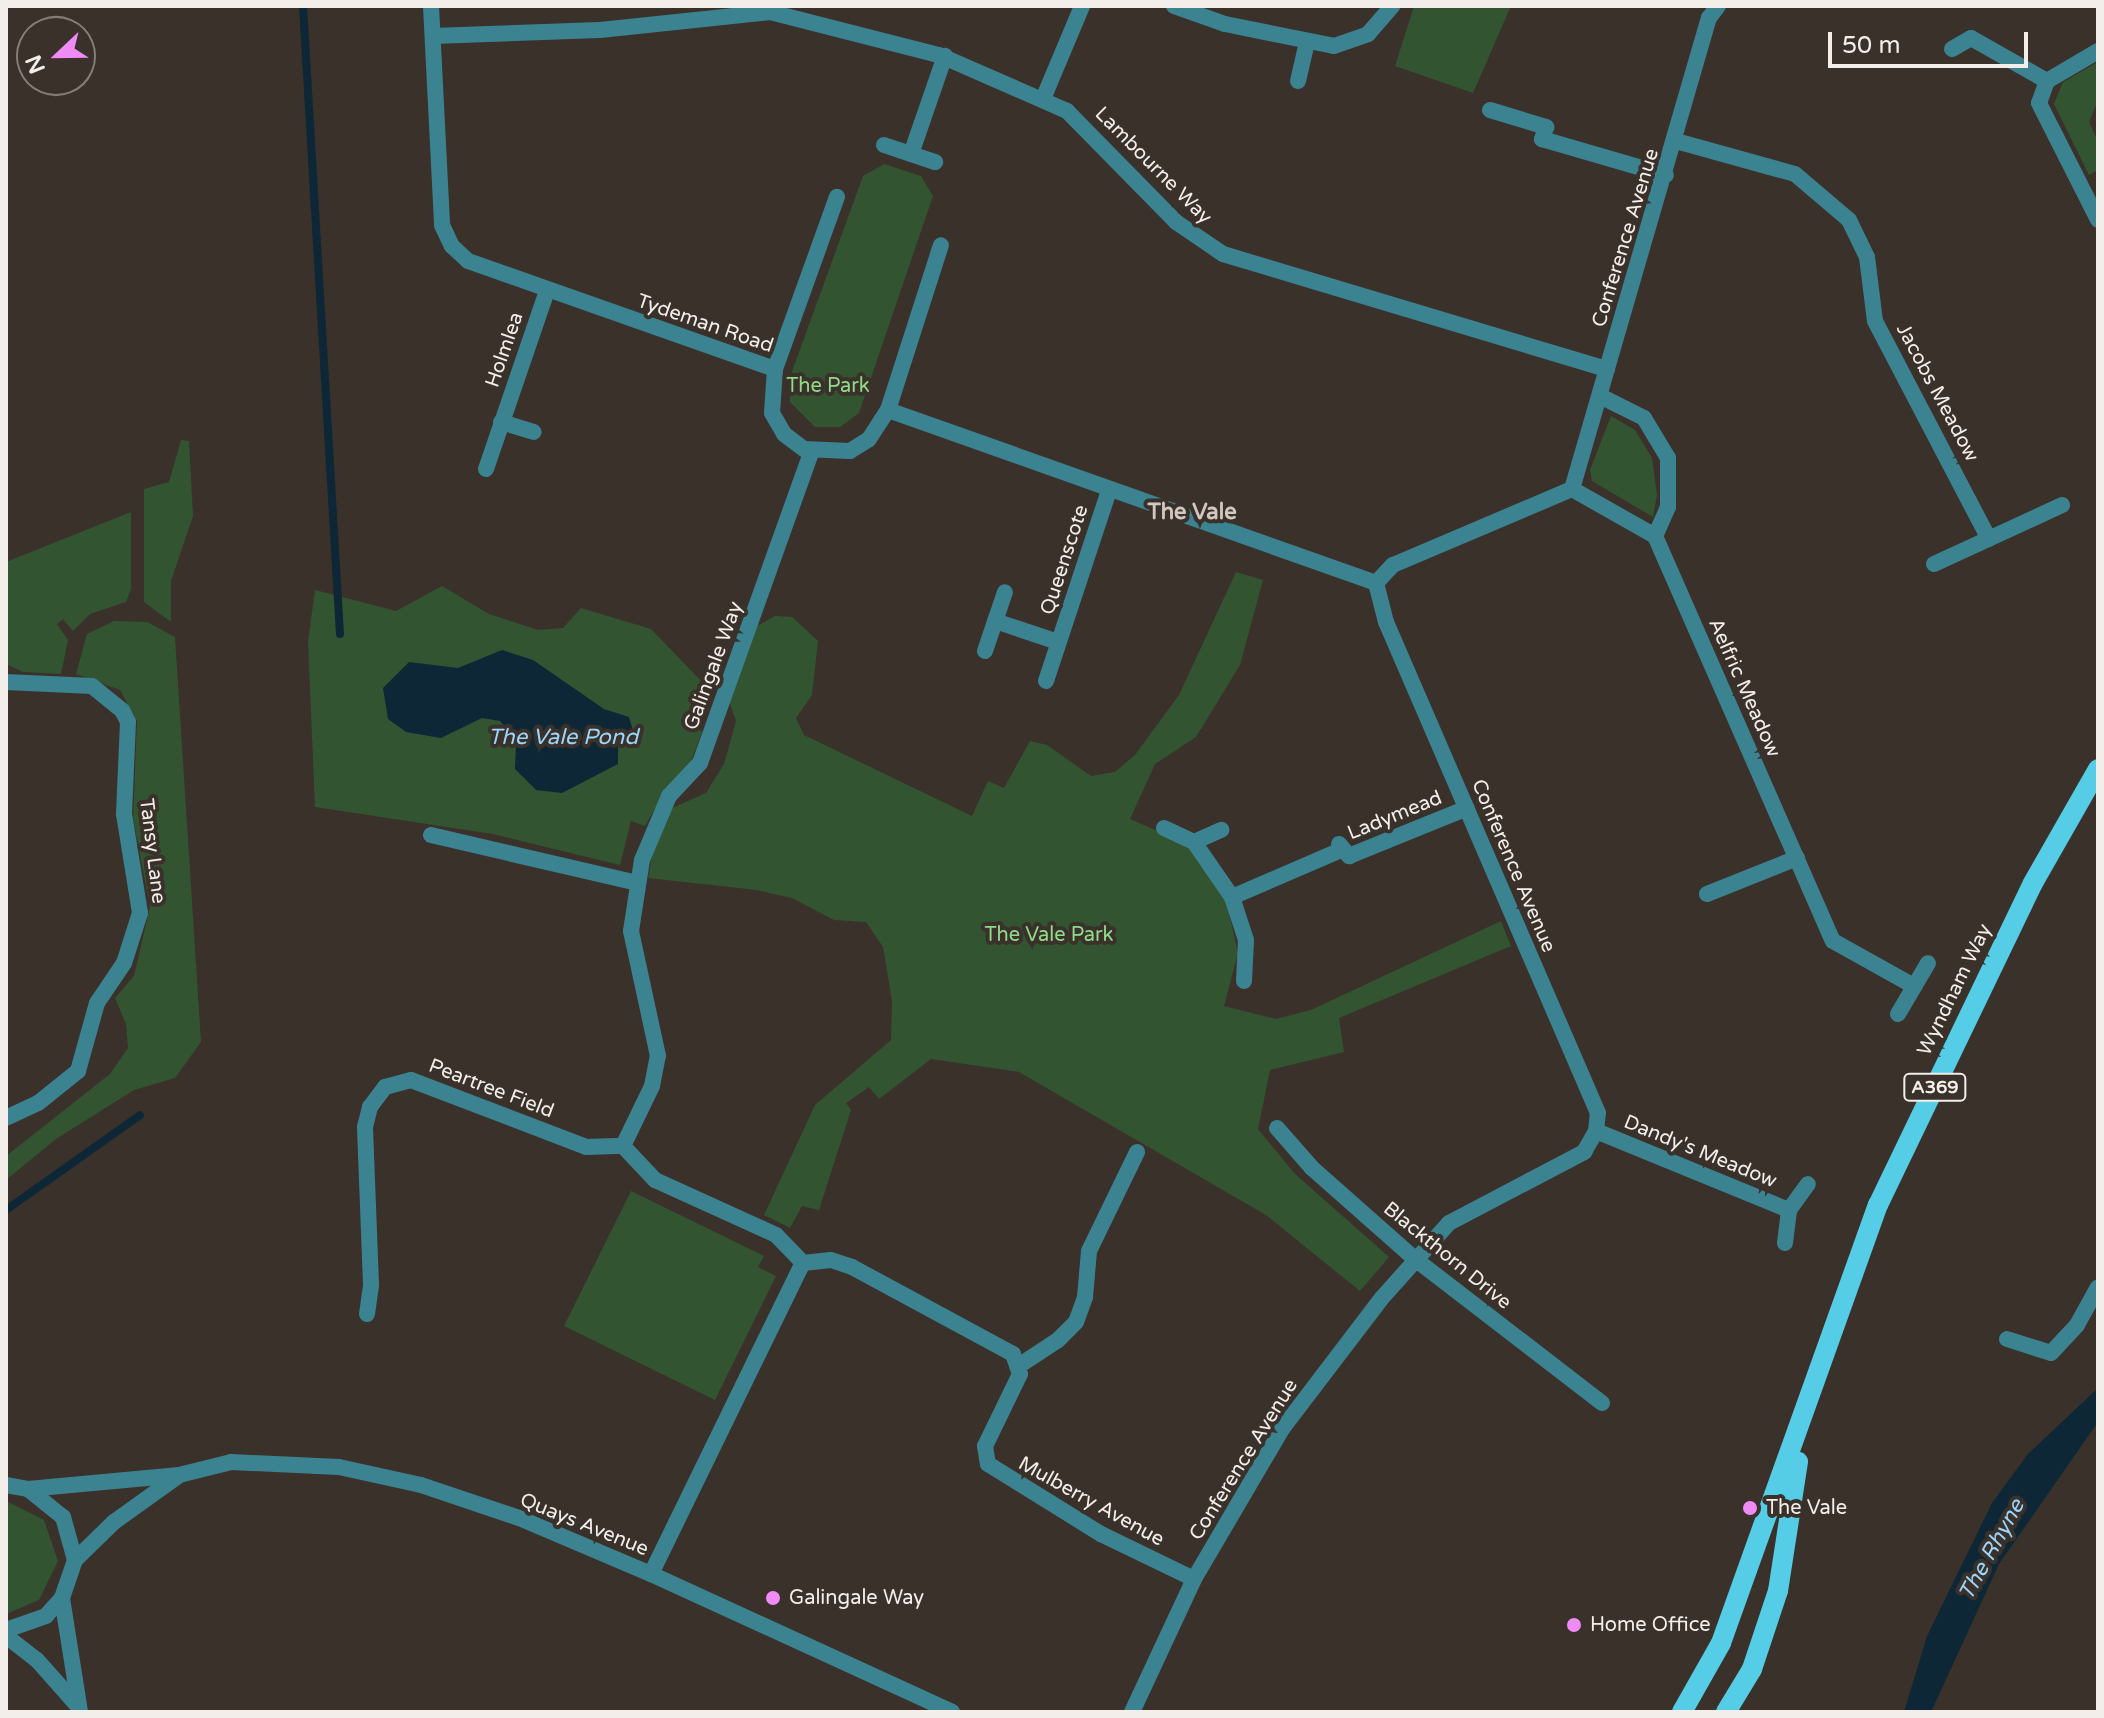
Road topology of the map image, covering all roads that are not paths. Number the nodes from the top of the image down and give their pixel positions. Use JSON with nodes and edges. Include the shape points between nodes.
{"nodes":[{"id":1,"x":431,"y":6,"type":"edge"},
{"id":2,"x":1082,"y":6,"type":"edge"},
{"id":3,"x":1174,"y":6,"type":"edge"},
{"id":4,"x":1392,"y":6,"type":"edge"},
{"id":5,"x":1711,"y":8,"type":"edge"},
{"id":6,"x":433,"y":36,"type":"junction"},
{"id":7,"x":1306,"y":45,"type":"junction"},
{"id":8,"x":1952,"y":49,"type":"dead end"},
{"id":9,"x":2098,"y":51,"type":"edge"},
{"id":10,"x":945,"y":56,"type":"junction"},
{"id":11,"x":1298,"y":81,"type":"dead end"},
{"id":12,"x":2047,"y":81,"type":"junction"},
{"id":13,"x":1043,"y":99,"type":"junction"},
{"id":14,"x":1490,"y":110,"type":"dead end"},
{"id":15,"x":1676,"y":141,"type":"junction"},
{"id":16,"x":884,"y":145,"type":"dead end"},
{"id":17,"x":911,"y":154,"type":"junction"},
{"id":18,"x":935,"y":162,"type":"dead end"},
{"id":19,"x":1666,"y":175,"type":"junction"},
{"id":20,"x":837,"y":197,"type":"dead end"},
{"id":21,"x":2098,"y":220,"type":"edge"},
{"id":22,"x":941,"y":245,"type":"dead end"},
{"id":23,"x":547,"y":291,"type":"junction"},
{"id":24,"x":775,"y":369,"type":"junction"},
{"id":25,"x":1607,"y":369,"type":"junction"},
{"id":26,"x":1600,"y":396,"type":"junction"},
{"id":27,"x":888,"y":410,"type":"junction"},
{"id":28,"x":501,"y":422,"type":"junction"},
{"id":29,"x":534,"y":432,"type":"dead end"},
{"id":30,"x":812,"y":451,"type":"junction"},
{"id":31,"x":486,"y":469,"type":"dead end"},
{"id":32,"x":1572,"y":489,"type":"junction"},
{"id":33,"x":1109,"y":490,"type":"junction"},
{"id":34,"x":2062,"y":505,"type":"dead end"},
{"id":35,"x":1655,"y":536,"type":"junction"},
{"id":36,"x":1989,"y":539,"type":"junction"},
{"id":37,"x":1934,"y":564,"type":"dead end"},
{"id":38,"x":1376,"y":583,"type":"junction"},
{"id":39,"x":1005,"y":592,"type":"dead end"},
{"id":40,"x":995,"y":621,"type":"junction"},
{"id":41,"x":1058,"y":642,"type":"junction"},
{"id":42,"x":985,"y":651,"type":"dead end"},
{"id":43,"x":1046,"y":681,"type":"dead end"},
{"id":44,"x":6,"y":682,"type":"edge"},
{"id":45,"x":2098,"y":769,"type":"edge"},
{"id":46,"x":1467,"y":808,"type":"junction"},
{"id":47,"x":1164,"y":828,"type":"dead end"},
{"id":48,"x":1221,"y":830,"type":"dead end"},
{"id":49,"x":431,"y":835,"type":"dead end"},
{"id":50,"x":1194,"y":842,"type":"junction"},
{"id":51,"x":1797,"y":858,"type":"junction"},
{"id":52,"x":637,"y":883,"type":"junction"},
{"id":53,"x":1707,"y":894,"type":"dead end"},
{"id":54,"x":1232,"y":897,"type":"junction"},
{"id":55,"x":1928,"y":963,"type":"dead end"},
{"id":56,"x":1244,"y":981,"type":"dead end"},
{"id":57,"x":1914,"y":986,"type":"junction"},
{"id":58,"x":1898,"y":1014,"type":"dead end"},
{"id":59,"x":6,"y":1118,"type":"edge"},
{"id":60,"x":1277,"y":1128,"type":"dead end"},
{"id":61,"x":1596,"y":1131,"type":"junction"},
{"id":62,"x":623,"y":1146,"type":"junction"},
{"id":63,"x":1137,"y":1152,"type":"dead end"},
{"id":64,"x":1808,"y":1184,"type":"dead end"},
{"id":65,"x":1789,"y":1210,"type":"junction"},
{"id":66,"x":1785,"y":1243,"type":"dead end"},
{"id":67,"x":1415,"y":1259,"type":"junction"},
{"id":68,"x":803,"y":1263,"type":"junction"},
{"id":69,"x":2098,"y":1287,"type":"edge"},
{"id":70,"x":367,"y":1314,"type":"dead end"},
{"id":71,"x":2007,"y":1339,"type":"dead end"},
{"id":72,"x":1020,"y":1365,"type":"junction"},
{"id":73,"x":1602,"y":1403,"type":"dead end"},
{"id":74,"x":1805,"y":1419,"type":"junction"},
{"id":75,"x":179,"y":1475,"type":"junction"},
{"id":76,"x":6,"y":1485,"type":"edge"},
{"id":77,"x":28,"y":1489,"type":"junction"},
{"id":78,"x":75,"y":1560,"type":"junction"},
{"id":79,"x":651,"y":1574,"type":"junction"},
{"id":80,"x":1194,"y":1579,"type":"junction"},
{"id":81,"x":62,"y":1598,"type":"junction"},
{"id":82,"x":6,"y":1633,"type":"edge"},
{"id":83,"x":79,"y":1708,"type":"edge"},
{"id":84,"x":952,"y":1712,"type":"edge"},
{"id":85,"x":1132,"y":1712,"type":"edge"},
{"id":86,"x":1682,"y":1712,"type":"edge"},
{"id":87,"x":1726,"y":1712,"type":"edge"}],
"edges":[{"from":1,"to":6,"type":"street","name":"Tydeman Road"},
{"from":2,"to":13,"type":"street"},
{"from":3,"to":7,"type":"street"},
{"from":4,"to":7,"type":"street","via":[[1368,34],[1334,46]]},
{"from":5,"to":15,"type":"street","name":"Conference Avenue"},
{"from":6,"to":10,"type":"street","name":"Lambourne Way","via":[[600,30],[770,12]]},
{"from":6,"to":23,"type":"street","name":"Tydeman Road","via":[[446,236],[468,261]]},
{"from":7,"to":11,"type":"street"},
{"from":8,"to":12,"type":"street","via":[[1972,38]]},
{"from":9,"to":12,"type":"street"},
{"from":10,"to":13,"type":"street","name":"Lambourne Way","via":[[993,82]]},
{"from":10,"to":17,"type":"street"},
{"from":12,"to":21,"type":"street","via":[[2040,94],[2041,114]]},
{"from":13,"to":25,"type":"street","name":"Lambourne Way","via":[[1087,127],[1176,222],[1223,254]]},
{"from":14,"to":19,"type":"street","via":[[1546,127],[1542,139]]},
{"from":15,"to":19,"type":"street","name":"Conference Avenue"},
{"from":15,"to":36,"type":"street","name":"Jacobs Meadow","via":[[1795,174],[1849,220],[1867,257],[1875,321]]},
{"from":16,"to":17,"type":"street"},
{"from":17,"to":18,"type":"street"},
{"from":19,"to":25,"type":"street","name":"Conference Avenue"},
{"from":20,"to":24,"type":"street"},
{"from":22,"to":27,"type":"street"},
{"from":23,"to":24,"type":"street","name":"Tydeman Road"},
{"from":23,"to":28,"type":"street","name":"Holmlea"},
{"from":24,"to":30,"type":"street","name":"Tydeman Road","via":[[770,400],[777,424],[793,443]]},
{"from":25,"to":26,"type":"street","name":"Conference Avenue"},
{"from":26,"to":32,"type":"street","name":"Conference Avenue"},
{"from":26,"to":35,"type":"street","via":[[1644,418],[1665,449],[1668,507]]},
{"from":27,"to":30,"type":"street","via":[[869,439],[850,451]]},
{"from":27,"to":33,"type":"street"},
{"from":28,"to":29,"type":"street"},
{"from":28,"to":31,"type":"street","name":"Holmlea"},
{"from":30,"to":52,"type":"street","name":"Galingale Way","via":[[700,763],[662,809]]},
{"from":32,"to":35,"type":"street"},
{"from":32,"to":38,"type":"street","via":[[1393,565]]},
{"from":33,"to":38,"type":"street"},
{"from":33,"to":41,"type":"street","name":"Queenscote"},
{"from":34,"to":36,"type":"street"},
{"from":35,"to":51,"type":"street","name":"Aelfric Meadow"},
{"from":36,"to":37,"type":"street"},
{"from":38,"to":46,"type":"street","name":"Conference Avenue","via":[[1386,622]]},
{"from":39,"to":40,"type":"street"},
{"from":40,"to":41,"type":"street","name":"Queenscote"},
{"from":40,"to":42,"type":"street"},
{"from":41,"to":43,"type":"street","name":"Queenscote"},
{"from":44,"to":59,"type":"street","name":"Tansy Lane","via":[[92,686],[110,696],[126,716],[124,814],[140,913],[124,963],[97,1003],[78,1071],[38,1103]]},
{"from":45,"to":74,"type":"main road","name":"Wyndham Way","number":"A369","via":[[2033,883],[1878,1205]]},
{"from":46,"to":54,"type":"street","name":"Ladymead","via":[[1349,856],[1340,846]]},
{"from":46,"to":61,"type":"street","name":"Conference Avenue","via":[[1598,1113]]},
{"from":47,"to":50,"type":"street"},
{"from":48,"to":50,"type":"street"},
{"from":49,"to":52,"type":"street"},
{"from":50,"to":54,"type":"street"},
{"from":51,"to":53,"type":"street"},
{"from":51,"to":57,"type":"street","name":"Aelfric Meadow","via":[[1835,943]]},
{"from":52,"to":62,"type":"street","name":"Galingale Way","via":[[631,916],[634,954],[658,1056],[652,1086]]},
{"from":54,"to":56,"type":"street","via":[[1246,940]]},
{"from":55,"to":57,"type":"street"},
{"from":57,"to":58,"type":"street"},
{"from":60,"to":67,"type":"street","name":"Blackthorn Drive","via":[[1312,1168]]},
{"from":61,"to":65,"type":"street","name":"Dandy's Meadow"},
{"from":61,"to":67,"type":"street","name":"Conference Avenue","via":[[1584,1152],[1465,1211]]},
{"from":62,"to":68,"type":"street","via":[[655,1180],[776,1235]]},
{"from":62,"to":70,"type":"street","name":"Peartree Field","via":[[586,1147],[411,1080],[385,1087],[370,1107],[365,1127],[371,1284]]},
{"from":63,"to":72,"type":"street","via":[[1089,1251],[1085,1297],[1076,1322]]},
{"from":64,"to":65,"type":"street","name":"Dandy's Meadow"},
{"from":65,"to":66,"type":"street","name":"Dandy's Meadow"},
{"from":67,"to":73,"type":"street","name":"Blackthorn Drive"},
{"from":67,"to":80,"type":"street","name":"Conference Avenue","via":[[1282,1429]]},
{"from":68,"to":72,"type":"street","via":[[831,1260],[852,1267],[997,1344]]},
{"from":68,"to":79,"type":"street"},
{"from":69,"to":71,"type":"street","via":[[2077,1325],[2051,1353]]},
{"from":72,"to":80,"type":"street","name":"Mulberry Avenue","via":[[985,1446],[988,1464],[1101,1534]]},
{"from":74,"to":86,"type":"main road","name":"Wyndham Way","number":"A369","via":[[1721,1643]]},
{"from":74,"to":87,"type":"main road","name":"Wyndham Way","number":"A369","via":[[1778,1591],[1752,1669]]},
{"from":75,"to":77,"type":"street","name":"Quays Avenue"},
{"from":75,"to":78,"type":"street","name":"Quays Avenue","via":[[114,1522]]},
{"from":75,"to":79,"type":"street","name":"Quays Avenue","via":[[231,1462],[339,1467],[421,1485],[519,1518]]},
{"from":76,"to":77,"type":"street"},
{"from":77,"to":78,"type":"street","via":[[63,1517]]},
{"from":78,"to":81,"type":"street"},
{"from":79,"to":84,"type":"street","name":"Quays Avenue"},
{"from":80,"to":85,"type":"street","name":"Conference Avenue"},
{"from":81,"to":82,"type":"street","via":[[46,1616]]},
{"from":81,"to":83,"type":"street"},
{"from":82,"to":83,"type":"street"}]}
